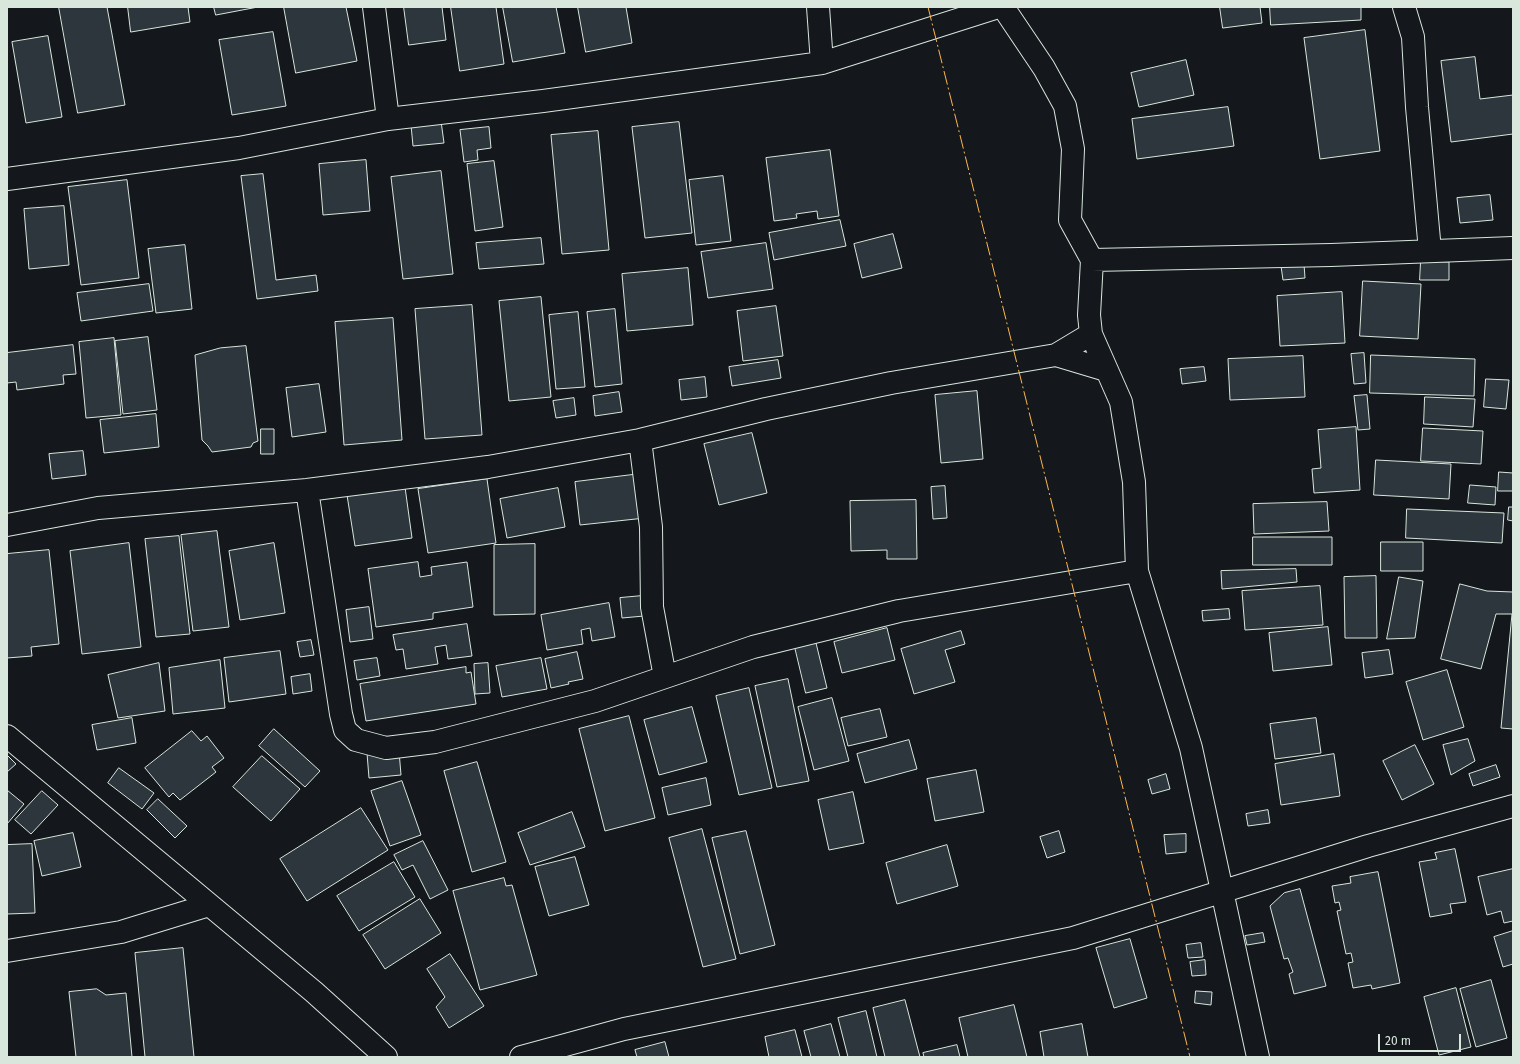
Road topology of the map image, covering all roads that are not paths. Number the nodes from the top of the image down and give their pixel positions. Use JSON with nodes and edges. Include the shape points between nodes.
{"nodes":[{"id":1,"x":374,"y":7,"type":"edge"},
{"id":2,"x":818,"y":7,"type":"edge"},
{"id":3,"x":998,"y":7,"type":"edge"},
{"id":4,"x":1003,"y":7,"type":"edge"},
{"id":5,"x":1404,"y":7,"type":"edge"},
{"id":6,"x":822,"y":63,"type":"junction"},
{"id":7,"x":388,"y":119,"type":"junction"},
{"id":8,"x":7,"y":178,"type":"edge"},
{"id":9,"x":1513,"y":248,"type":"edge"},
{"id":10,"x":1430,"y":251,"type":"junction"},
{"id":11,"x":1092,"y":260,"type":"junction"},
{"id":12,"x":1091,"y":334,"type":"junction"},
{"id":13,"x":1056,"y":355,"type":"junction"},
{"id":14,"x":1106,"y":370,"type":"junction"},
{"id":15,"x":640,"y":440,"type":"junction"},
{"id":16,"x":307,"y":490,"type":"junction"},
{"id":17,"x":7,"y":525,"type":"edge"},
{"id":18,"x":1137,"y":571,"type":"junction"},
{"id":19,"x":665,"y":677,"type":"junction"},
{"id":20,"x":7,"y":736,"type":"edge"},
{"id":21,"x":1513,"y":806,"type":"edge"},
{"id":22,"x":1222,"y":892,"type":"junction"},
{"id":23,"x":208,"y":905,"type":"junction"},
{"id":24,"x":7,"y":951,"type":"edge"},
{"id":25,"x":386,"y":1057,"type":"edge"},
{"id":26,"x":521,"y":1057,"type":"edge"},
{"id":27,"x":1258,"y":1057,"type":"edge"}],
"edges":[{"from":1,"to":7,"type":"street"},
{"from":2,"to":6,"type":"street"},
{"from":3,"to":6,"type":"street"},
{"from":4,"to":11,"type":"street","via":[[1044,68],[1065,106],[1073,149],[1070,220]]},
{"from":5,"to":10,"type":"street","via":[[1413,37]]},
{"from":6,"to":7,"type":"street"},
{"from":7,"to":8,"type":"street","via":[[239,148]]},
{"from":9,"to":10,"type":"street"},
{"from":10,"to":11,"type":"street"},
{"from":11,"to":12,"type":"street","via":[[1089,315]]},
{"from":12,"to":13,"type":"street"},
{"from":12,"to":14,"type":"street"},
{"from":13,"to":14,"type":"street"},
{"from":13,"to":15,"type":"street","via":[[891,383],[766,409]]},
{"from":14,"to":18,"type":"street","via":[[1121,402],[1134,482]]},
{"from":15,"to":16,"type":"street","via":[[488,467]]},
{"from":15,"to":19,"type":"street","via":[[651,527],[652,607]]},
{"from":16,"to":17,"type":"street","via":[[98,508]]},
{"from":16,"to":19,"type":"street","via":[[341,714],[345,730],[356,740],[386,748],[435,742],[595,701]]},
{"from":18,"to":19,"type":"street","via":[[899,611],[753,646]]},
{"from":18,"to":22,"type":"street","via":[[1191,748]]},
{"from":20,"to":23,"type":"street"},
{"from":21,"to":22,"type":"street","via":[[1368,846]]},
{"from":22,"to":26,"type":"street","via":[[1073,938],[624,1029]]},
{"from":22,"to":27,"type":"street"},
{"from":23,"to":24,"type":"street","via":[[121,932]]},
{"from":23,"to":25,"type":"street","via":[[314,992]]}]}
